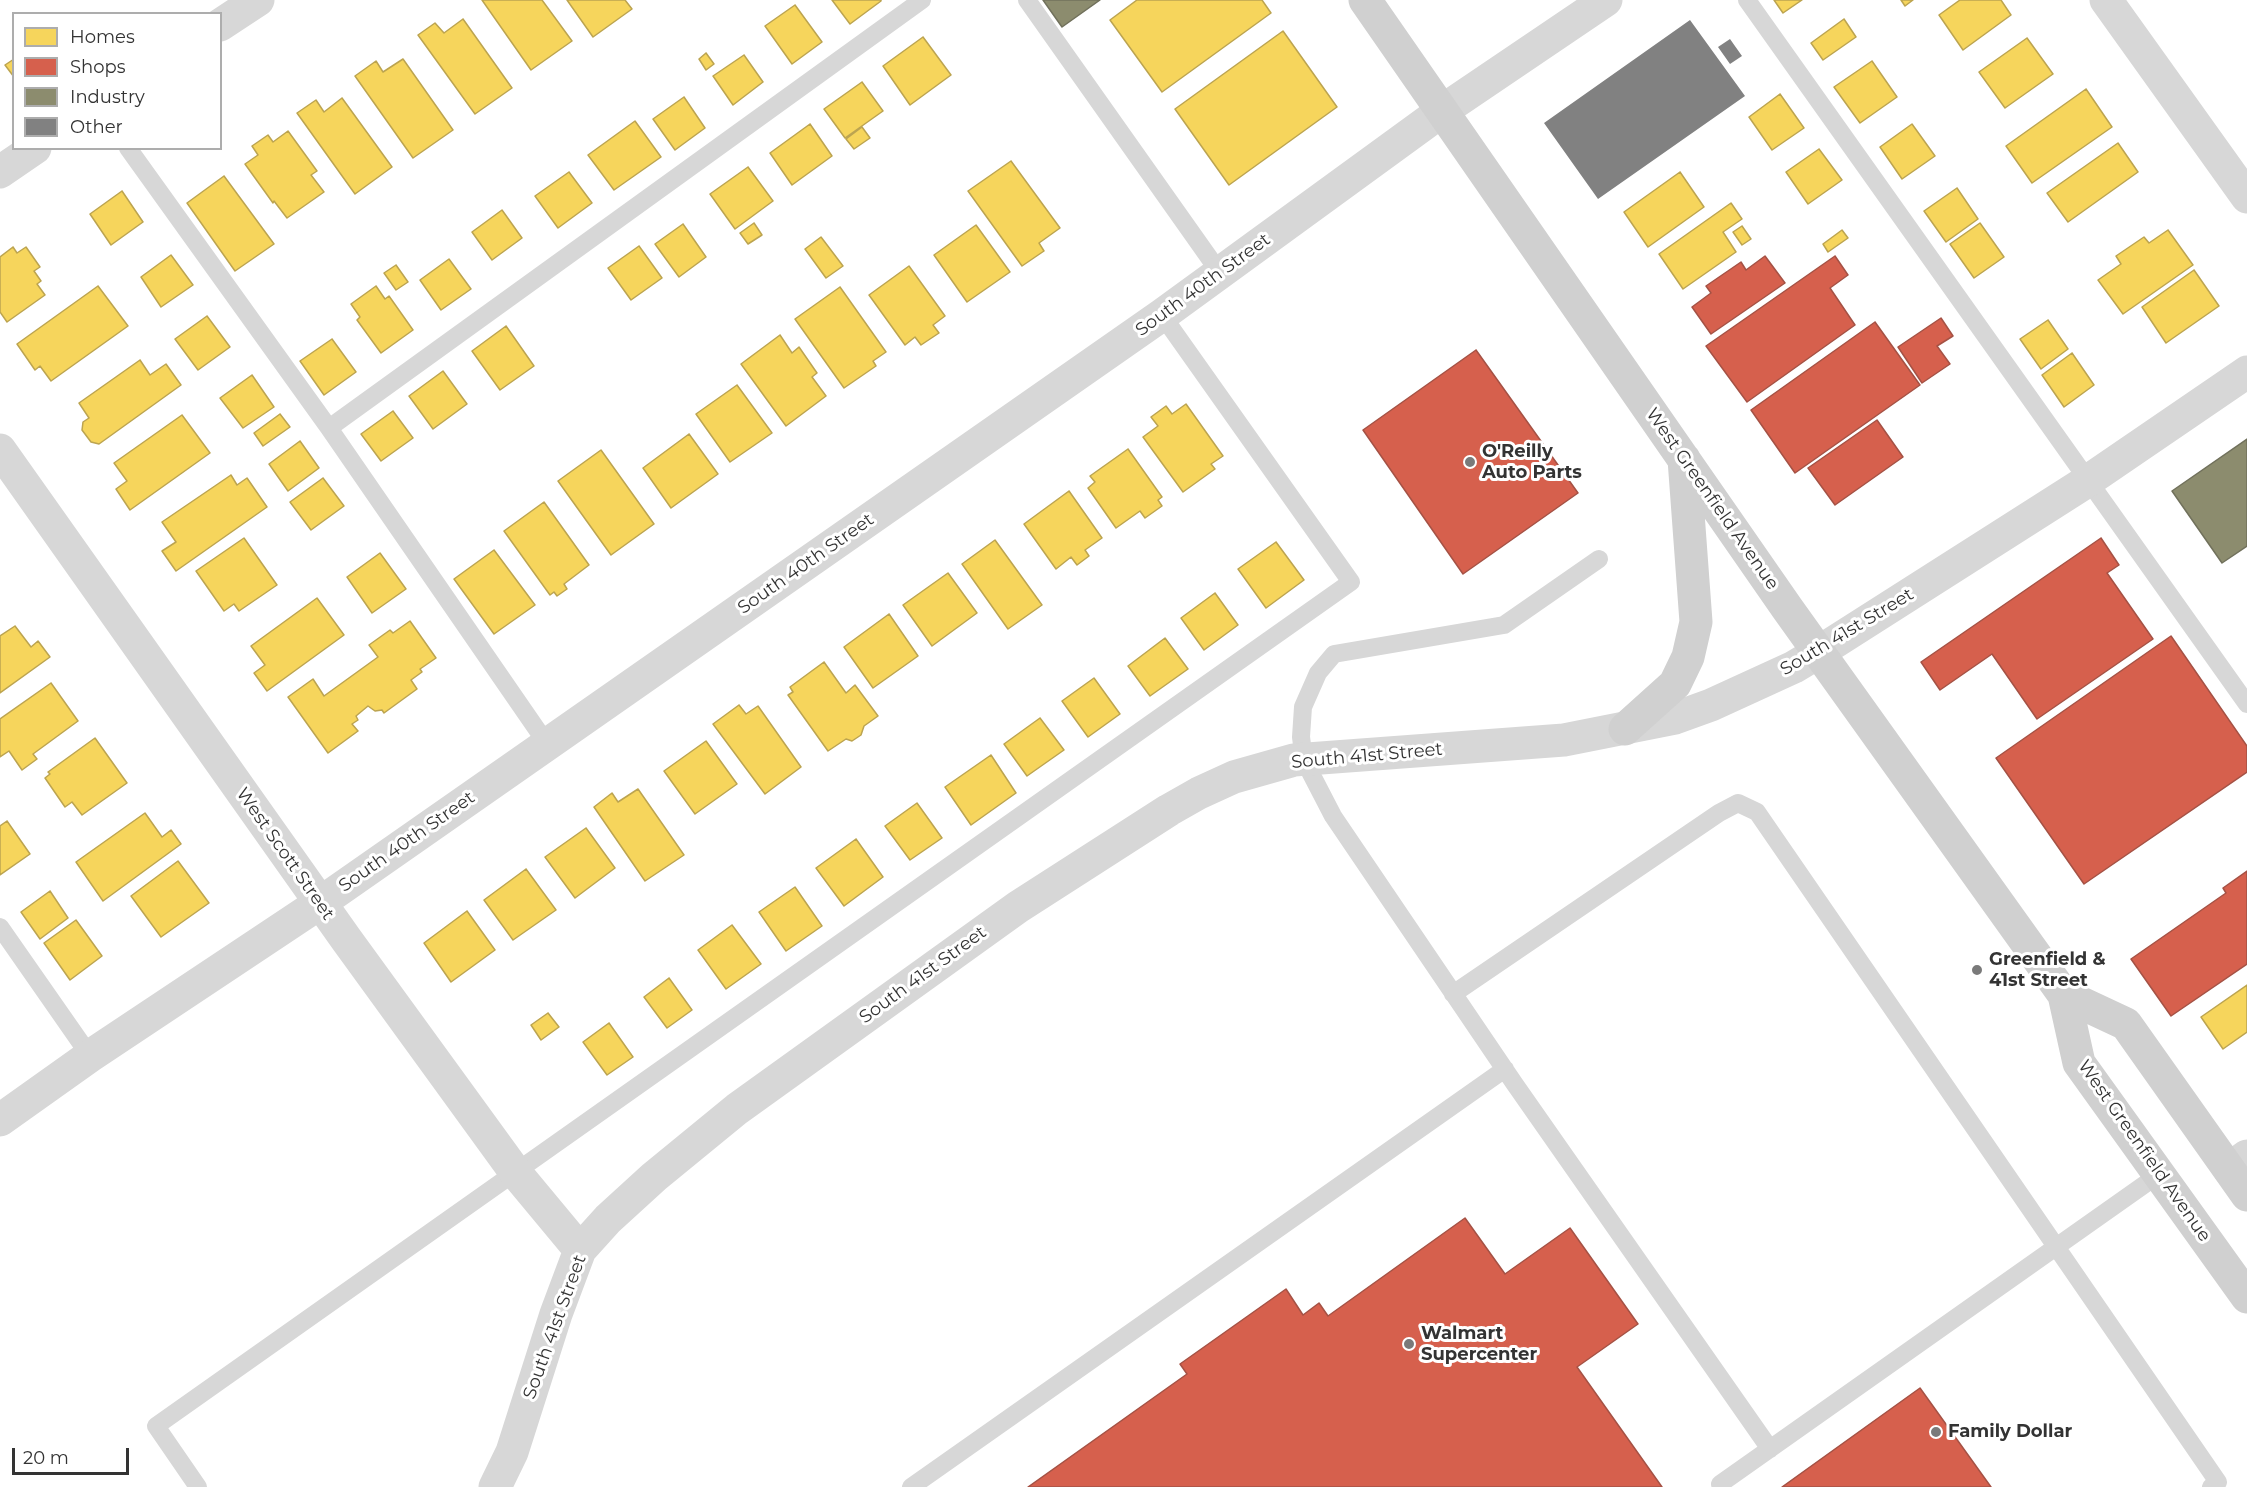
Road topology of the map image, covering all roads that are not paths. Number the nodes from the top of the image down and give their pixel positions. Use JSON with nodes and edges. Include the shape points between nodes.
{"nodes":[{"id":1,"x":258,"y":0,"type":"edge"},
{"id":2,"x":922,"y":0,"type":"edge"},
{"id":3,"x":1027,"y":0,"type":"edge"},
{"id":4,"x":1365,"y":0,"type":"edge"},
{"id":5,"x":1606,"y":0,"type":"edge"},
{"id":6,"x":1748,"y":0,"type":"edge"},
{"id":7,"x":2106,"y":0,"type":"edge"},
{"id":8,"x":222,"y":24,"type":"edge"},
{"id":9,"x":1442,"y":111,"type":"junction"},
{"id":10,"x":32,"y":150,"type":"edge"},
{"id":11,"x":129,"y":150,"type":"edge"},
{"id":12,"x":0,"y":172,"type":"edge"},
{"id":13,"x":2247,"y":197,"type":"edge"},
{"id":14,"x":1220,"y":273,"type":"junction"},
{"id":15,"x":1162,"y":315,"type":"junction"},
{"id":16,"x":2247,"y":372,"type":"edge"},
{"id":17,"x":329,"y":428,"type":"junction"},
{"id":18,"x":0,"y":450,"type":"edge"},
{"id":19,"x":1684,"y":457,"type":"junction"},
{"id":20,"x":2089,"y":480,"type":"junction"},
{"id":21,"x":1599,"y":559,"type":"dead end"},
{"id":22,"x":1819,"y":652,"type":"junction"},
{"id":23,"x":2247,"y":704,"type":"edge"},
{"id":24,"x":1625,"y":729,"type":"junction"},
{"id":25,"x":547,"y":744,"type":"junction"},
{"id":26,"x":1304,"y":760,"type":"junction"},
{"id":27,"x":320,"y":903,"type":"junction"},
{"id":28,"x":0,"y":927,"type":"edge"},
{"id":29,"x":1453,"y":994,"type":"junction"},
{"id":30,"x":2064,"y":995,"type":"junction"},
{"id":31,"x":90,"y":1056,"type":"junction"},
{"id":32,"x":1505,"y":1069,"type":"junction"},
{"id":33,"x":0,"y":1120,"type":"edge"},
{"id":34,"x":516,"y":1173,"type":"junction"},
{"id":35,"x":2241,"y":1173,"type":"edge"},
{"id":36,"x":2158,"y":1175,"type":"junction"},
{"id":37,"x":2056,"y":1246,"type":"junction"},
{"id":38,"x":580,"y":1251,"type":"junction"},
{"id":39,"x":2247,"y":1297,"type":"edge"},
{"id":40,"x":1770,"y":1449,"type":"junction"},
{"id":41,"x":198,"y":1487,"type":"edge"},
{"id":42,"x":495,"y":1487,"type":"edge"},
{"id":43,"x":910,"y":1487,"type":"edge"},
{"id":44,"x":1722,"y":1487,"type":"edge"},
{"id":45,"x":2211,"y":1487,"type":"edge"}],
"edges":[{"from":1,"to":8,"type":"street"},
{"from":2,"to":17,"type":"lane"},
{"from":3,"to":14,"type":"lane"},
{"from":4,"to":9,"type":"main road","name":"West Greenfield Avenue"},
{"from":5,"to":9,"type":"street","name":"South 40th Street"},
{"from":6,"to":20,"type":"lane"},
{"from":7,"to":13,"type":"street"},
{"from":9,"to":14,"type":"street","name":"South 40th Street"},
{"from":9,"to":19,"type":"main road","name":"West Greenfield Avenue"},
{"from":10,"to":12,"type":"street"},
{"from":11,"to":17,"type":"lane"},
{"from":14,"to":15,"type":"street","name":"South 40th Street"},
{"from":15,"to":25,"type":"street","name":"South 40th Street"},
{"from":15,"to":34,"type":"lane","via":[[1351,582]]},
{"from":16,"to":20,"type":"street","name":"South 41st Street"},
{"from":17,"to":25,"type":"lane"},
{"from":18,"to":27,"type":"street","name":"West Scott Street"},
{"from":19,"to":22,"type":"main road","name":"West Greenfield Avenue"},
{"from":19,"to":24,"type":"main road","via":[[1696,622],[1688,657],[1675,684]]},
{"from":20,"to":22,"type":"street","name":"South 41st Street"},
{"from":20,"to":23,"type":"lane"},
{"from":21,"to":26,"type":"lane","via":[[1504,625],[1334,654],[1318,673],[1303,707]]},
{"from":22,"to":24,"type":"street","name":"South 41st Street","via":[[1711,705]]},
{"from":22,"to":30,"type":"main road","name":"West Greenfield Avenue"},
{"from":24,"to":26,"type":"street","name":"South 41st Street","via":[[1564,740]]},
{"from":25,"to":27,"type":"street","name":"South 40th Street"},
{"from":26,"to":29,"type":"lane","via":[[1333,816]]},
{"from":26,"to":38,"type":"street","name":"South 41st Street","via":[[1257,770],[1199,793],[1018,907],[738,1109],[621,1207]]},
{"from":27,"to":31,"type":"street","name":"South 40th Street"},
{"from":27,"to":34,"type":"street","name":"West Scott Street"},
{"from":28,"to":31,"type":"lane"},
{"from":29,"to":32,"type":"lane"},
{"from":29,"to":37,"type":"lane","via":[[1738,802],[1757,812]]},
{"from":30,"to":35,"type":"main road","name":"West Greenfield Avenue","via":[[2126,1024]]},
{"from":30,"to":36,"type":"main road","name":"West Greenfield Avenue","via":[[2079,1063]]},
{"from":31,"to":33,"type":"street","name":"South 40th Street"},
{"from":32,"to":40,"type":"lane"},
{"from":32,"to":43,"type":"lane"},
{"from":34,"to":38,"type":"street","name":"West Scott Street"},
{"from":34,"to":41,"type":"lane","via":[[156,1426]]},
{"from":36,"to":37,"type":"lane"},
{"from":36,"to":39,"type":"main road","name":"West Greenfield Avenue"},
{"from":37,"to":40,"type":"lane"},
{"from":37,"to":45,"type":"lane","via":[[2218,1482]]},
{"from":38,"to":42,"type":"street","name":"South 41st Street","via":[[512,1452]]},
{"from":40,"to":44,"type":"lane","via":[[1720,1484]]}]}
